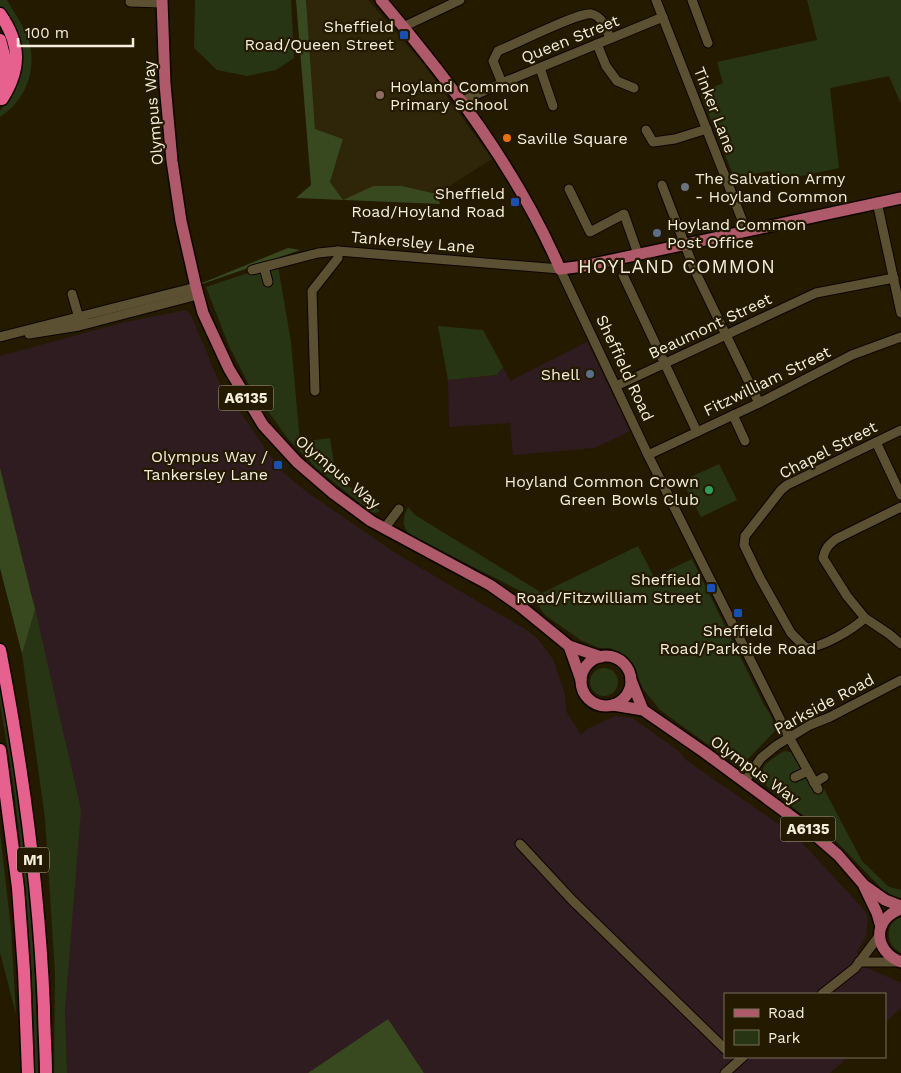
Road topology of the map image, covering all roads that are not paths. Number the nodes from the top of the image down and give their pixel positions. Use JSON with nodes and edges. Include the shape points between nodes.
{"nodes":[{"id":1,"x":381,"y":0,"type":"edge"},
{"id":2,"x":460,"y":0,"type":"edge"},
{"id":3,"x":656,"y":0,"type":"edge"},
{"id":4,"x":692,"y":0,"type":"edge"},
{"id":5,"x":130,"y":2,"type":"dead end"},
{"id":6,"x":162,"y":2,"type":"edge"},
{"id":7,"x":0,"y":14,"type":"edge"},
{"id":8,"x":663,"y":17,"type":"junction"},
{"id":9,"x":403,"y":26,"type":"junction"},
{"id":10,"x":610,"y":38,"type":"junction"},
{"id":11,"x":0,"y":40,"type":"edge"},
{"id":12,"x":708,"y":43,"type":"dead end"},
{"id":13,"x":598,"y":44,"type":"junction"},
{"id":14,"x":540,"y":68,"type":"junction"},
{"id":15,"x":502,"y":83,"type":"junction"},
{"id":16,"x":634,"y":88,"type":"dead end"},
{"id":17,"x":1,"y":100,"type":"edge"},
{"id":18,"x":462,"y":101,"type":"junction"},
{"id":19,"x":554,"y":106,"type":"dead end"},
{"id":20,"x":707,"y":129,"type":"junction"},
{"id":21,"x":646,"y":130,"type":"dead end"},
{"id":22,"x":662,"y":185,"type":"dead end"},
{"id":23,"x":569,"y":188,"type":"dead end"},
{"id":24,"x":901,"y":198,"type":"edge"},
{"id":25,"x":877,"y":202,"type":"junction"},
{"id":26,"x":746,"y":230,"type":"junction"},
{"id":27,"x":684,"y":244,"type":"junction"},
{"id":28,"x":338,"y":251,"type":"junction"},
{"id":29,"x":638,"y":254,"type":"junction"},
{"id":30,"x":264,"y":267,"type":"junction"},
{"id":31,"x":560,"y":269,"type":"junction"},
{"id":32,"x":252,"y":270,"type":"dead end"},
{"id":33,"x":623,"y":275,"type":"dead end"},
{"id":34,"x":894,"y":278,"type":"junction"},
{"id":35,"x":268,"y":282,"type":"dead end"},
{"id":36,"x":197,"y":291,"type":"junction"},
{"id":37,"x":72,"y":294,"type":"dead end"},
{"id":38,"x":900,"y":302,"type":"edge"},
{"id":39,"x":901,"y":312,"type":"edge"},
{"id":40,"x":79,"y":318,"type":"junction"},
{"id":41,"x":95,"y":322,"type":"junction"},
{"id":42,"x":2,"y":336,"type":"edge"},
{"id":43,"x":727,"y":336,"type":"junction"},
{"id":44,"x":901,"y":337,"type":"edge"},
{"id":45,"x":665,"y":363,"type":"junction"},
{"id":46,"x":616,"y":386,"type":"junction"},
{"id":47,"x":315,"y":391,"type":"dead end"},
{"id":48,"x":759,"y":403,"type":"junction"},
{"id":49,"x":733,"y":415,"type":"junction"},
{"id":50,"x":901,"y":430,"type":"edge"},
{"id":51,"x":697,"y":432,"type":"junction"},
{"id":52,"x":745,"y":441,"type":"dead end"},
{"id":53,"x":876,"y":442,"type":"junction"},
{"id":54,"x":648,"y":455,"type":"junction"},
{"id":55,"x":901,"y":495,"type":"edge"},
{"id":56,"x":901,"y":507,"type":"edge"},
{"id":57,"x":399,"y":509,"type":"dead end"},
{"id":58,"x":384,"y":529,"type":"junction"},
{"id":59,"x":864,"y":618,"type":"junction"},
{"id":60,"x":901,"y":644,"type":"edge"},
{"id":61,"x":569,"y":646,"type":"junction"},
{"id":62,"x":0,"y":650,"type":"edge"},
{"id":63,"x":601,"y":657,"type":"junction"},
{"id":64,"x":581,"y":680,"type":"junction"},
{"id":65,"x":631,"y":680,"type":"junction"},
{"id":66,"x":901,"y":680,"type":"edge"},
{"id":67,"x":613,"y":705,"type":"junction"},
{"id":68,"x":643,"y":710,"type":"junction"},
{"id":69,"x":789,"y":737,"type":"junction"},
{"id":70,"x":0,"y":750,"type":"edge"},
{"id":71,"x":808,"y":771,"type":"junction"},
{"id":72,"x":794,"y":777,"type":"dead end"},
{"id":73,"x":824,"y":777,"type":"dead end"},
{"id":74,"x":745,"y":782,"type":"junction"},
{"id":75,"x":520,"y":844,"type":"dead end"},
{"id":76,"x":864,"y":884,"type":"junction"},
{"id":77,"x":901,"y":907,"type":"edge"},
{"id":78,"x":880,"y":932,"type":"junction"},
{"id":79,"x":859,"y":962,"type":"junction"},
{"id":80,"x":901,"y":962,"type":"edge"},
{"id":81,"x":823,"y":993,"type":"edge"},
{"id":82,"x":724,"y":1048,"type":"edge"},
{"id":83,"x":738,"y":1058,"type":"edge"},
{"id":84,"x":28,"y":1073,"type":"edge"},
{"id":85,"x":46,"y":1073,"type":"edge"},
{"id":86,"x":725,"y":1073,"type":"edge"}],
"edges":[{"from":1,"to":9,"type":"main road","name":"Sheffield Road"},
{"from":2,"to":9,"type":"street"},
{"from":3,"to":8,"type":"street","name":"Tinker Lane"},
{"from":4,"to":12,"type":"street"},
{"from":5,"to":6,"type":"street"},
{"from":6,"to":36,"type":"main road","name":"Olympus Way","number":"A6135","via":[[172,161]]},
{"from":7,"to":17,"type":"highway","via":[[12,38],[16,60],[14,75]]},
{"from":8,"to":10,"type":"street","name":"Queen Street"},
{"from":8,"to":20,"type":"street","name":"Tinker Lane"},
{"from":9,"to":18,"type":"main road","name":"Sheffield Road"},
{"from":10,"to":13,"type":"street","name":"Queen Street"},
{"from":10,"to":15,"type":"street","via":[[597,16],[590,14],[574,18],[498,51],[493,61]]},
{"from":11,"to":17,"type":"highway","via":[[6,63]]},
{"from":13,"to":14,"type":"street","name":"Queen Street"},
{"from":13,"to":16,"type":"street","via":[[606,66],[617,81]]},
{"from":14,"to":15,"type":"street","name":"Queen Street"},
{"from":14,"to":19,"type":"street"},
{"from":15,"to":18,"type":"street","name":"Queen Street"},
{"from":18,"to":31,"type":"main road","name":"Sheffield Road","via":[[516,184]]},
{"from":20,"to":21,"type":"street","via":[[653,142]]},
{"from":20,"to":26,"type":"street","name":"Tinker Lane"},
{"from":22,"to":27,"type":"street"},
{"from":23,"to":29,"type":"street","via":[[590,232],[624,214]]},
{"from":24,"to":25,"type":"main road"},
{"from":25,"to":26,"type":"main road"},
{"from":25,"to":34,"type":"street"},
{"from":26,"to":27,"type":"main road"},
{"from":27,"to":29,"type":"main road"},
{"from":27,"to":43,"type":"street"},
{"from":28,"to":30,"type":"street","name":"Tankersley Lane"},
{"from":28,"to":31,"type":"street","name":"Tankersley Lane"},
{"from":28,"to":47,"type":"street","via":[[338,258],[312,291]]},
{"from":29,"to":31,"type":"main road"},
{"from":30,"to":32,"type":"street","name":"Tankersley Lane"},
{"from":30,"to":35,"type":"street"},
{"from":31,"to":46,"type":"street","name":"Sheffield Road"},
{"from":33,"to":45,"type":"street"},
{"from":34,"to":38,"type":"street"},
{"from":34,"to":43,"type":"street","name":"Beaumont Street","via":[[816,293]]},
{"from":36,"to":40,"type":"street"},
{"from":36,"to":41,"type":"street"},
{"from":36,"to":58,"type":"main road","name":"Olympus Way","number":"A6135","via":[[203,314],[229,370],[263,425],[297,462],[333,493]]},
{"from":37,"to":40,"type":"street"},
{"from":38,"to":39,"type":"street"},
{"from":40,"to":41,"type":"street"},
{"from":40,"to":42,"type":"street"},
{"from":41,"to":42,"type":"street","via":[[48,332]]},
{"from":43,"to":45,"type":"street","name":"Beaumont Street"},
{"from":43,"to":48,"type":"street"},
{"from":44,"to":48,"type":"street","name":"Fitzwilliam Street","via":[[852,355]]},
{"from":45,"to":46,"type":"street","name":"Beaumont Street"},
{"from":45,"to":51,"type":"street"},
{"from":46,"to":54,"type":"street","name":"Sheffield Road"},
{"from":48,"to":49,"type":"street","name":"Fitzwilliam Street"},
{"from":49,"to":51,"type":"street","name":"Fitzwilliam Street"},
{"from":49,"to":52,"type":"street"},
{"from":50,"to":53,"type":"street","name":"Chapel Street"},
{"from":51,"to":54,"type":"street","name":"Fitzwilliam Street"},
{"from":53,"to":55,"type":"street"},
{"from":53,"to":59,"type":"street","name":"Chapel Street","via":[[787,485],[744,536],[744,545],[760,578],[791,633],[806,648],[830,640]]},
{"from":54,"to":69,"type":"street","name":"Sheffield Road"},
{"from":56,"to":59,"type":"street","via":[[836,539],[824,551],[823,558],[836,580]]},
{"from":57,"to":58,"type":"street"},
{"from":58,"to":61,"type":"main road","name":"Olympus Way","number":"A6135","via":[[490,585]]},
{"from":59,"to":60,"type":"street"},
{"from":61,"to":63,"type":"main road","name":"Olympus Way","number":"A6135"},
{"from":61,"to":64,"type":"main road","name":"Olympus Way","number":"A6135"},
{"from":62,"to":85,"type":"highway","number":"M1","via":[[25,795],[36,885]]},
{"from":63,"to":64,"type":"main road","via":[[587,666]]},
{"from":63,"to":65,"type":"main road","name":"Olympus Way","number":"A6135","via":[[618,659],[629,672]]},
{"from":64,"to":67,"type":"main road","name":"Olympus Way","number":"A6135","via":[[585,695],[591,701],[597,705]]},
{"from":65,"to":67,"type":"main road","via":[[626,696]]},
{"from":65,"to":68,"type":"main road","name":"Olympus Way","number":"A6135"},
{"from":66,"to":69,"type":"street","name":"Parkside Road"},
{"from":67,"to":68,"type":"main road","name":"Olympus Way","number":"A6135"},
{"from":68,"to":74,"type":"main road","name":"Olympus Way","number":"A6135"},
{"from":69,"to":71,"type":"street","name":"Sheffield Road"},
{"from":69,"to":74,"type":"street","name":"Parkside Road","via":[[761,758]]},
{"from":70,"to":84,"type":"highway","number":"M1","via":[[18,888]]},
{"from":71,"to":72,"type":"street"},
{"from":71,"to":73,"type":"street","name":"Sheffield Road","via":[[816,786]]},
{"from":74,"to":76,"type":"main road","name":"Olympus Way","number":"A6135","via":[[807,828]]},
{"from":75,"to":82,"type":"street","via":[[572,900]]},
{"from":76,"to":77,"type":"main road","name":"Olympus Way","number":"A6135"},
{"from":76,"to":78,"type":"main road","name":"Olympus Way","number":"A6135","via":[[877,913]]},
{"from":77,"to":78,"type":"main road","name":"Olympus Way","number":"A6135","via":[[885,919]]},
{"from":78,"to":79,"type":"street"},
{"from":78,"to":80,"type":"main road","name":"Olympus Way","number":"A6135","via":[[881,945],[886,953]]},
{"from":79,"to":80,"type":"street"},
{"from":79,"to":81,"type":"street"},
{"from":83,"to":86,"type":"street"}]}
